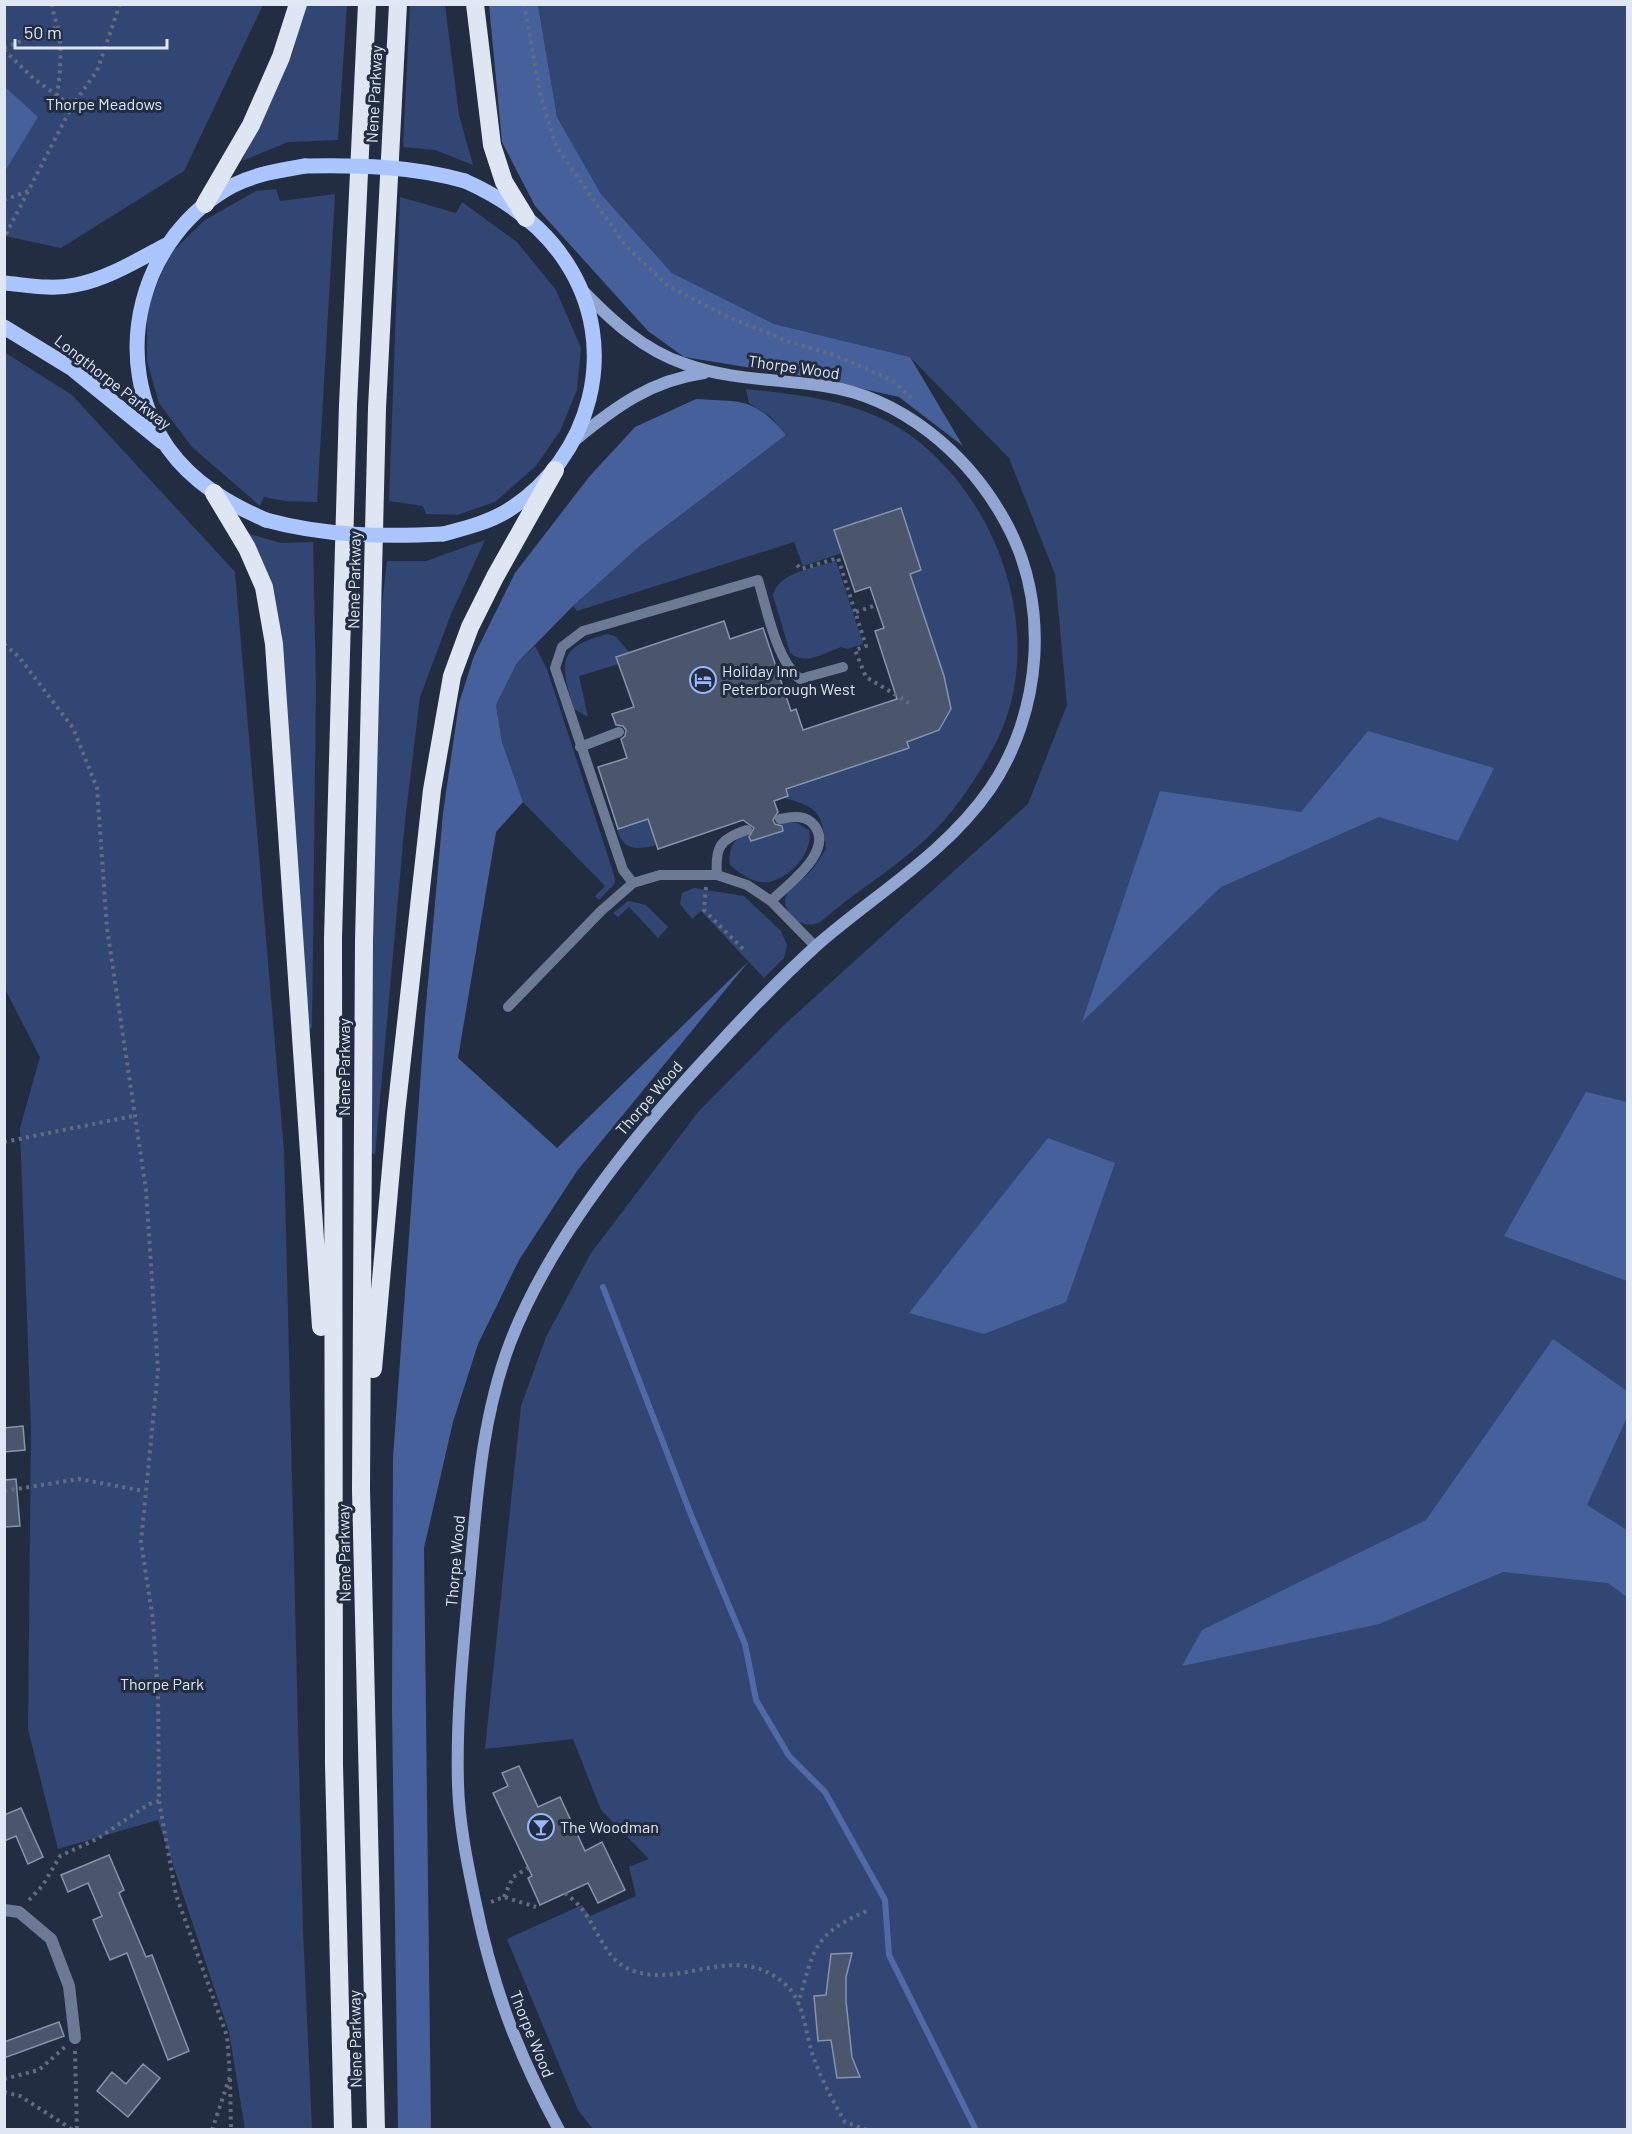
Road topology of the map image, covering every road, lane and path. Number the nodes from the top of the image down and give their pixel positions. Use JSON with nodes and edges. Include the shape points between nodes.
{"nodes":[{"id":1,"x":52,"y":4,"type":"edge"},
{"id":2,"x":120,"y":4,"type":"edge"},
{"id":3,"x":298,"y":4,"type":"edge"},
{"id":4,"x":368,"y":4,"type":"edge"},
{"id":5,"x":398,"y":4,"type":"edge"},
{"id":6,"x":475,"y":4,"type":"edge"},
{"id":7,"x":524,"y":4,"type":"edge"},
{"id":8,"x":57,"y":27,"type":"junction"},
{"id":9,"x":4,"y":49,"type":"edge"},
{"id":10,"x":57,"y":95,"type":"junction"},
{"id":11,"x":72,"y":106,"type":"junction"},
{"id":12,"x":29,"y":190,"type":"junction"},
{"id":13,"x":4,"y":200,"type":"edge"},
{"id":14,"x":205,"y":204,"type":"junction"},
{"id":15,"x":526,"y":218,"type":"junction"},
{"id":16,"x":6,"y":234,"type":"dead end"},
{"id":17,"x":166,"y":245,"type":"junction"},
{"id":18,"x":4,"y":283,"type":"edge"},
{"id":19,"x":580,"y":288,"type":"junction"},
{"id":20,"x":4,"y":327,"type":"edge"},
{"id":21,"x":711,"y":372,"type":"junction"},
{"id":22,"x":913,"y":401,"type":"dead end"},
{"id":23,"x":575,"y":440,"type":"junction"},
{"id":24,"x":168,"y":448,"type":"junction"},
{"id":25,"x":555,"y":470,"type":"junction"},
{"id":26,"x":214,"y":493,"type":"junction"},
{"id":27,"x":797,"y":565,"type":"dead end"},
{"id":28,"x":876,"y":605,"type":"dead end"},
{"id":29,"x":856,"y":612,"type":"junction"},
{"id":30,"x":4,"y":644,"type":"edge"},
{"id":31,"x":843,"y":667,"type":"dead end"},
{"id":32,"x":909,"y":703,"type":"dead end"},
{"id":33,"x":619,"y":732,"type":"dead end"},
{"id":34,"x":580,"y":747,"type":"junction"},
{"id":35,"x":780,"y":819,"type":"dead end"},
{"id":36,"x":747,"y":830,"type":"dead end"},
{"id":37,"x":712,"y":875,"type":"junction"},
{"id":38,"x":633,"y":883,"type":"junction"},
{"id":39,"x":771,"y":901,"type":"junction"},
{"id":40,"x":816,"y":947,"type":"junction"},
{"id":41,"x":743,"y":949,"type":"dead end"},
{"id":42,"x":508,"y":1007,"type":"dead end"},
{"id":43,"x":133,"y":1116,"type":"junction"},
{"id":44,"x":4,"y":1142,"type":"edge"},
{"id":45,"x":332,"y":1479,"type":"junction"},
{"id":46,"x":362,"y":1490,"type":"junction"},
{"id":47,"x":4,"y":1491,"type":"edge"},
{"id":48,"x":144,"y":1491,"type":"junction"},
{"id":49,"x":159,"y":1801,"type":"junction"},
{"id":50,"x":528,"y":1868,"type":"dead end"},
{"id":51,"x":565,"y":1893,"type":"dead end"},
{"id":52,"x":504,"y":1897,"type":"junction"},
{"id":53,"x":536,"y":1907,"type":"dead end"},
{"id":54,"x":477,"y":1908,"type":"junction"},
{"id":55,"x":4,"y":1910,"type":"edge"},
{"id":56,"x":867,"y":1911,"type":"dead end"},
{"id":57,"x":19,"y":1912,"type":"junction"},
{"id":58,"x":798,"y":2006,"type":"junction"},
{"id":59,"x":75,"y":2038,"type":"junction"},
{"id":60,"x":231,"y":2076,"type":"junction"},
{"id":61,"x":4,"y":2079,"type":"edge"},
{"id":62,"x":4,"y":2092,"type":"edge"},
{"id":63,"x":75,"y":2130,"type":"edge"},
{"id":64,"x":212,"y":2130,"type":"edge"},
{"id":65,"x":231,"y":2130,"type":"edge"},
{"id":66,"x":343,"y":2130,"type":"edge"},
{"id":67,"x":376,"y":2130,"type":"edge"},
{"id":68,"x":559,"y":2130,"type":"edge"},
{"id":69,"x":867,"y":2130,"type":"edge"}],
"edges":[{"from":1,"to":8,"type":"path"},
{"from":2,"to":11,"type":"path","via":[[97,71]]},
{"from":3,"to":14,"type":"highway","via":[[281,57],[251,125]]},
{"from":4,"to":45,"type":"highway","name":"Nene Parkway","via":[[347,417],[333,938]]},
{"from":5,"to":46,"type":"highway","name":"Nene Parkway","via":[[377,408],[364,953]]},
{"from":6,"to":15,"type":"highway","via":[[492,145],[504,182]]},
{"from":7,"to":22,"type":"path","via":[[541,97],[556,146],[625,245],[668,286],[724,315],[892,380]]},
{"from":8,"to":9,"type":"path"},
{"from":8,"to":10,"type":"path","via":[[61,63]]},
{"from":9,"to":10,"type":"path","via":[[34,80]]},
{"from":10,"to":11,"type":"path"},
{"from":11,"to":12,"type":"path"},
{"from":12,"to":13,"type":"path"},
{"from":12,"to":16,"type":"path"},
{"from":14,"to":15,"type":"main road","bridge":true,"via":[[235,184],[261,175],[305,166],[349,165],[426,170],[465,181],[498,196]]},
{"from":14,"to":17,"type":"main road"},
{"from":15,"to":19,"type":"main road","via":[[554,246]]},
{"from":17,"to":18,"type":"main road","via":[[113,273],[75,285]]},
{"from":17,"to":24,"type":"main road","via":[[139,311],[136,347],[140,382],[151,416]]},
{"from":19,"to":21,"type":"street","name":"Thorpe Wood","via":[[614,323],[645,345],[680,363]]},
{"from":19,"to":23,"type":"main road","via":[[591,322],[595,365],[592,391]]},
{"from":20,"to":24,"type":"main road","name":"Longthorpe Parkway","via":[[71,368]]},
{"from":21,"to":23,"type":"street","name":"Thorpe Wood","via":[[679,376],[650,387],[615,407]]},
{"from":21,"to":40,"type":"street","name":"Thorpe Wood","via":[[830,386],[901,413],[934,436],[965,463],[1009,528],[1032,602],[1033,677],[1023,721],[991,788],[939,845]]},
{"from":23,"to":25,"type":"main road"},
{"from":24,"to":26,"type":"main road"},
{"from":25,"to":26,"type":"main road","bridge":true,"via":[[532,494],[505,512],[475,526],[443,534],[399,536],[302,530],[267,520]]},
{"from":25,"to":46,"type":"highway","via":[[470,627],[453,676],[432,790],[395,1125]]},
{"from":26,"to":45,"type":"highway","via":[[247,548],[264,587],[274,644]]},
{"from":27,"to":29,"type":"path","via":[[801,569],[838,558]]},
{"from":28,"to":29,"type":"path"},
{"from":29,"to":32,"type":"path","via":[[866,646],[855,650],[866,677]]},
{"from":30,"to":43,"type":"path","via":[[19,657],[73,728],[98,788],[107,928]]},
{"from":31,"to":34,"type":"lane","via":[[800,679],[790,671],[758,580],[583,631],[562,647],[555,668]]},
{"from":33,"to":34,"type":"lane"},
{"from":34,"to":38,"type":"lane","via":[[623,870]]},
{"from":35,"to":39,"type":"lane","via":[[809,819],[820,842],[815,858]]},
{"from":36,"to":37,"type":"lane","via":[[734,834],[719,847]]},
{"from":37,"to":38,"type":"lane","via":[[660,875]]},
{"from":37,"to":39,"type":"lane","via":[[747,885]]},
{"from":37,"to":41,"type":"path","via":[[704,910]]},
{"from":38,"to":42,"type":"lane"},
{"from":39,"to":40,"type":"lane"},
{"from":40,"to":54,"type":"street","name":"Thorpe Wood","via":[[717,1045],[633,1141],[545,1270],[512,1338],[491,1399],[480,1459],[459,1697],[458,1788]]},
{"from":43,"to":44,"type":"path"},
{"from":43,"to":48,"type":"path","via":[[146,1190],[158,1370]]},
{"from":45,"to":66,"type":"highway","name":"Nene Parkway"},
{"from":46,"to":67,"type":"highway","name":"Nene Parkway"},
{"from":47,"to":48,"type":"path","via":[[79,1479]]},
{"from":48,"to":49,"type":"path","via":[[141,1542],[153,1620]]},
{"from":49,"to":57,"type":"path","via":[[97,1839],[60,1856],[43,1885]]},
{"from":49,"to":60,"type":"path","via":[[176,1895],[227,2036]]},
{"from":50,"to":52,"type":"path","via":[[513,1877]]},
{"from":51,"to":58,"type":"path","via":[[581,1908],[623,1967],[647,1975],[744,1964],[764,1970],[788,1986]]},
{"from":52,"to":53,"type":"path"},
{"from":52,"to":54,"type":"path"},
{"from":54,"to":68,"type":"street","name":"Thorpe Wood","via":[[508,2027]]},
{"from":55,"to":57,"type":"street"},
{"from":56,"to":58,"type":"path","via":[[838,1926],[816,1946]]},
{"from":57,"to":59,"type":"street","via":[[51,1939],[69,1986]]},
{"from":58,"to":69,"type":"path","via":[[806,2022],[812,2054],[845,2122]]},
{"from":59,"to":61,"type":"path","via":[[39,2070]]},
{"from":59,"to":63,"type":"path"},
{"from":60,"to":64,"type":"path"},
{"from":60,"to":65,"type":"path"},
{"from":62,"to":63,"type":"path","via":[[20,2096]]}]}
